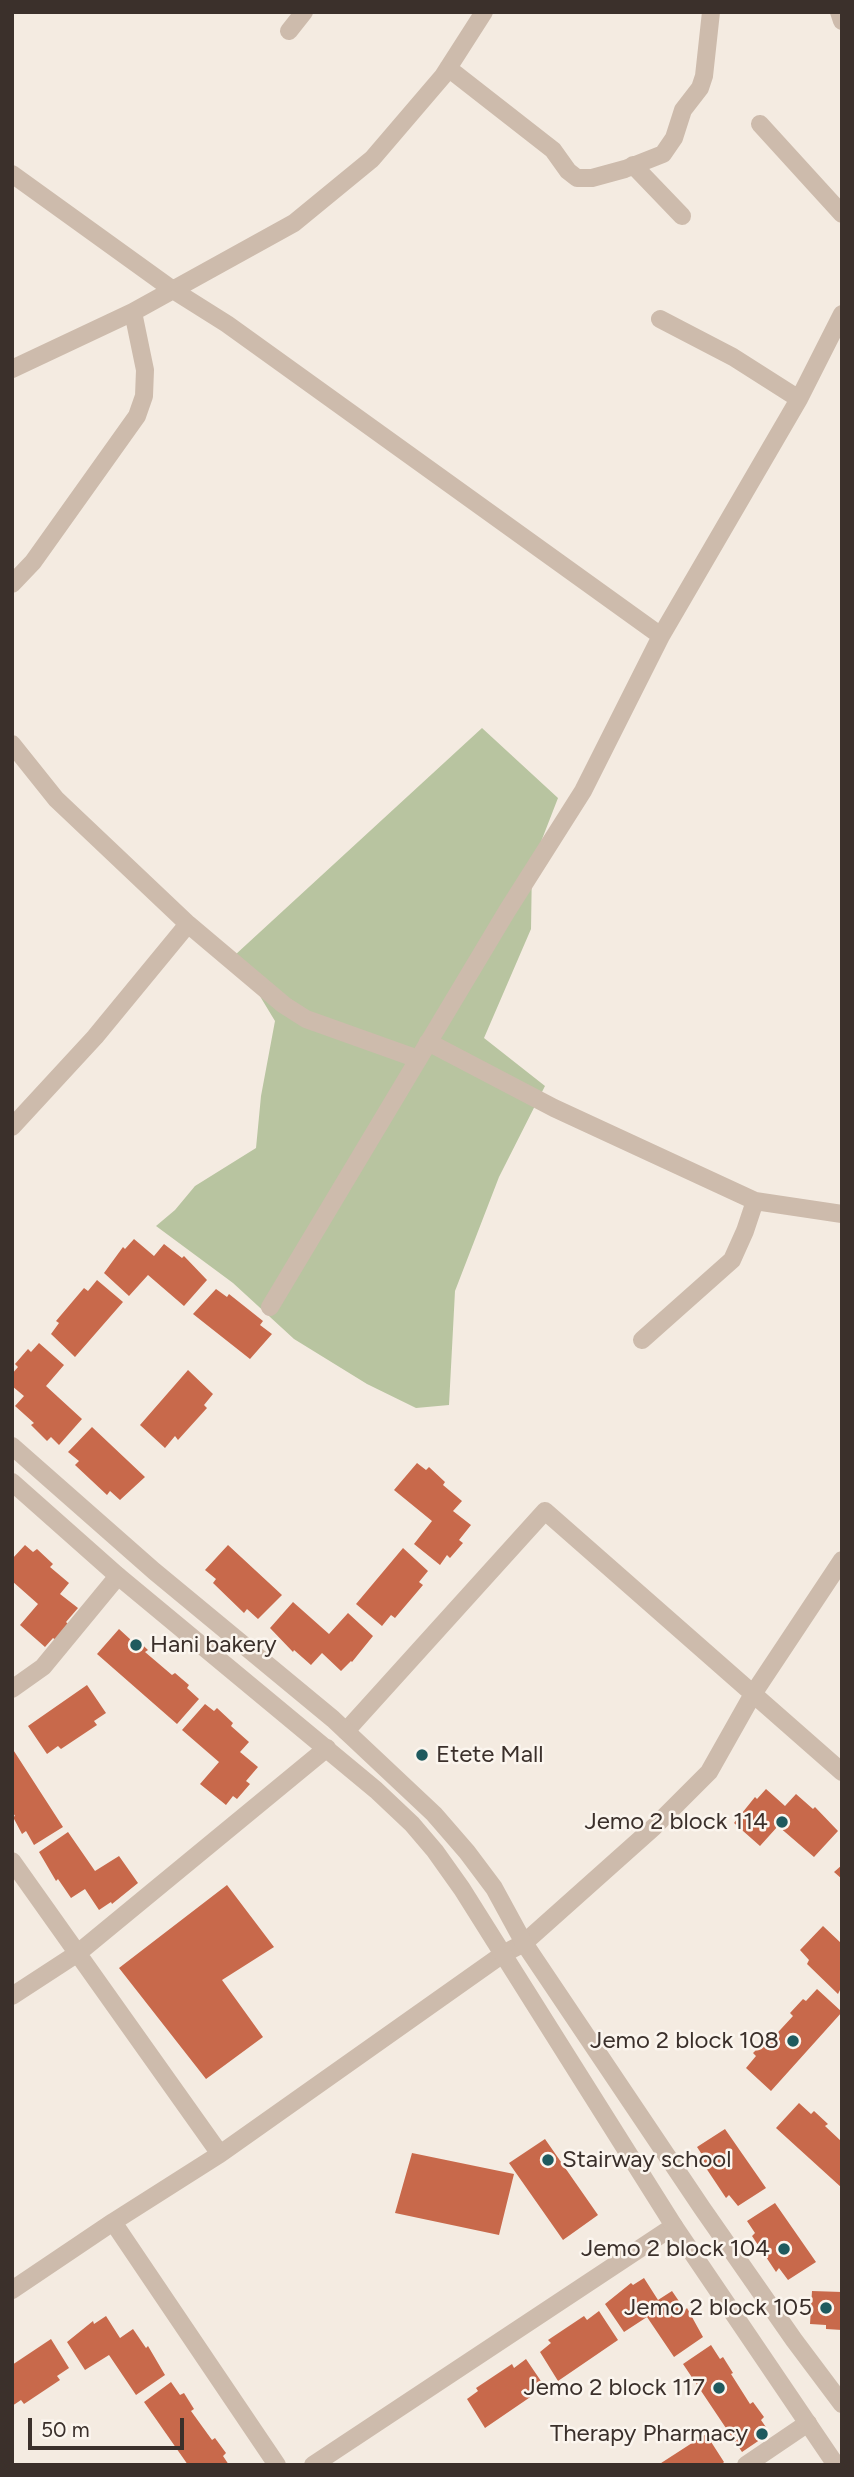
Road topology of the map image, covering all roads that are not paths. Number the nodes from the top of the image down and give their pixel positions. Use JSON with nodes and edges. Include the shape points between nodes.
{"nodes":[{"id":1,"x":304,"y":12,"type":"edge"},
{"id":2,"x":484,"y":12,"type":"edge"},
{"id":3,"x":711,"y":12,"type":"edge"},
{"id":4,"x":839,"y":12,"type":"edge"},
{"id":5,"x":842,"y":21,"type":"edge"},
{"id":6,"x":289,"y":31,"type":"dead end"},
{"id":7,"x":448,"y":68,"type":"junction"},
{"id":8,"x":760,"y":124,"type":"dead end"},
{"id":9,"x":633,"y":165,"type":"junction"},
{"id":10,"x":12,"y":174,"type":"edge"},
{"id":11,"x":842,"y":214,"type":"edge"},
{"id":12,"x":682,"y":216,"type":"dead end"},
{"id":13,"x":173,"y":290,"type":"junction"},
{"id":14,"x":133,"y":312,"type":"junction"},
{"id":15,"x":842,"y":314,"type":"edge"},
{"id":16,"x":660,"y":319,"type":"dead end"},
{"id":17,"x":12,"y":369,"type":"edge"},
{"id":18,"x":799,"y":399,"type":"junction"},
{"id":19,"x":12,"y":584,"type":"edge"},
{"id":20,"x":661,"y":636,"type":"junction"},
{"id":21,"x":12,"y":744,"type":"edge"},
{"id":22,"x":188,"y":924,"type":"junction"},
{"id":23,"x":428,"y":1042,"type":"junction"},
{"id":24,"x":418,"y":1059,"type":"junction"},
{"id":25,"x":12,"y":1127,"type":"edge"},
{"id":26,"x":755,"y":1200,"type":"junction"},
{"id":27,"x":842,"y":1214,"type":"edge"},
{"id":28,"x":270,"y":1307,"type":"dead end"},
{"id":29,"x":642,"y":1340,"type":"dead end"},
{"id":30,"x":12,"y":1446,"type":"edge"},
{"id":31,"x":12,"y":1482,"type":"edge"},
{"id":32,"x":842,"y":1560,"type":"edge"},
{"id":33,"x":118,"y":1576,"type":"junction"},
{"id":34,"x":12,"y":1689,"type":"edge"},
{"id":35,"x":753,"y":1694,"type":"junction"},
{"id":36,"x":346,"y":1731,"type":"junction"},
{"id":37,"x":327,"y":1748,"type":"junction"},
{"id":38,"x":842,"y":1772,"type":"edge"},
{"id":39,"x":12,"y":1861,"type":"edge"},
{"id":40,"x":524,"y":1943,"type":"junction"},
{"id":41,"x":78,"y":1953,"type":"junction"},
{"id":42,"x":503,"y":1954,"type":"junction"},
{"id":43,"x":12,"y":1996,"type":"edge"},
{"id":44,"x":220,"y":2154,"type":"junction"},
{"id":45,"x":113,"y":2222,"type":"junction"},
{"id":46,"x":674,"y":2225,"type":"junction"},
{"id":47,"x":12,"y":2290,"type":"edge"},
{"id":48,"x":842,"y":2404,"type":"edge"},
{"id":49,"x":808,"y":2423,"type":"junction"},
{"id":50,"x":277,"y":2465,"type":"edge"},
{"id":51,"x":313,"y":2465,"type":"edge"},
{"id":52,"x":746,"y":2465,"type":"edge"},
{"id":53,"x":836,"y":2465,"type":"edge"}],
"edges":[{"from":1,"to":6,"type":"street"},
{"from":2,"to":7,"type":"street"},
{"from":3,"to":9,"type":"street","via":[[700,88],[683,110],[663,154]]},
{"from":4,"to":5,"type":"street"},
{"from":7,"to":9,"type":"street","via":[[553,150],[577,178]]},
{"from":7,"to":13,"type":"street","via":[[372,159],[294,223]]},
{"from":8,"to":11,"type":"street"},
{"from":9,"to":12,"type":"street"},
{"from":10,"to":13,"type":"street"},
{"from":13,"to":14,"type":"street"},
{"from":13,"to":20,"type":"street"},
{"from":14,"to":17,"type":"street"},
{"from":14,"to":19,"type":"street","via":[[145,370],[137,416],[39,554]]},
{"from":15,"to":18,"type":"street"},
{"from":16,"to":18,"type":"street"},
{"from":18,"to":20,"type":"street"},
{"from":20,"to":23,"type":"street","via":[[583,791]]},
{"from":21,"to":22,"type":"street","via":[[56,799]]},
{"from":22,"to":24,"type":"street","via":[[306,1019]]},
{"from":22,"to":25,"type":"street","via":[[95,1037]]},
{"from":23,"to":24,"type":"street"},
{"from":23,"to":26,"type":"street","via":[[554,1108]]},
{"from":24,"to":28,"type":"street"},
{"from":26,"to":27,"type":"street"},
{"from":26,"to":29,"type":"street","via":[[732,1260]]},
{"from":30,"to":36,"type":"street"},
{"from":31,"to":33,"type":"street"},
{"from":32,"to":35,"type":"street"},
{"from":33,"to":34,"type":"street","via":[[43,1667]]},
{"from":33,"to":37,"type":"street"},
{"from":35,"to":36,"type":"street","via":[[545,1511]]},
{"from":35,"to":38,"type":"street"},
{"from":35,"to":40,"type":"street","via":[[709,1772]]},
{"from":36,"to":40,"type":"street","via":[[434,1814],[467,1852],[494,1888]]},
{"from":37,"to":41,"type":"street"},
{"from":37,"to":42,"type":"street","via":[[412,1824],[462,1889]]},
{"from":39,"to":41,"type":"street"},
{"from":40,"to":42,"type":"street"},
{"from":40,"to":48,"type":"street","via":[[740,2263]]},
{"from":41,"to":43,"type":"street"},
{"from":41,"to":44,"type":"street"},
{"from":42,"to":44,"type":"street"},
{"from":42,"to":46,"type":"street"},
{"from":44,"to":45,"type":"street"},
{"from":45,"to":47,"type":"street"},
{"from":45,"to":50,"type":"street"},
{"from":46,"to":49,"type":"street"},
{"from":46,"to":51,"type":"street"},
{"from":49,"to":52,"type":"street"},
{"from":49,"to":53,"type":"street"}]}
